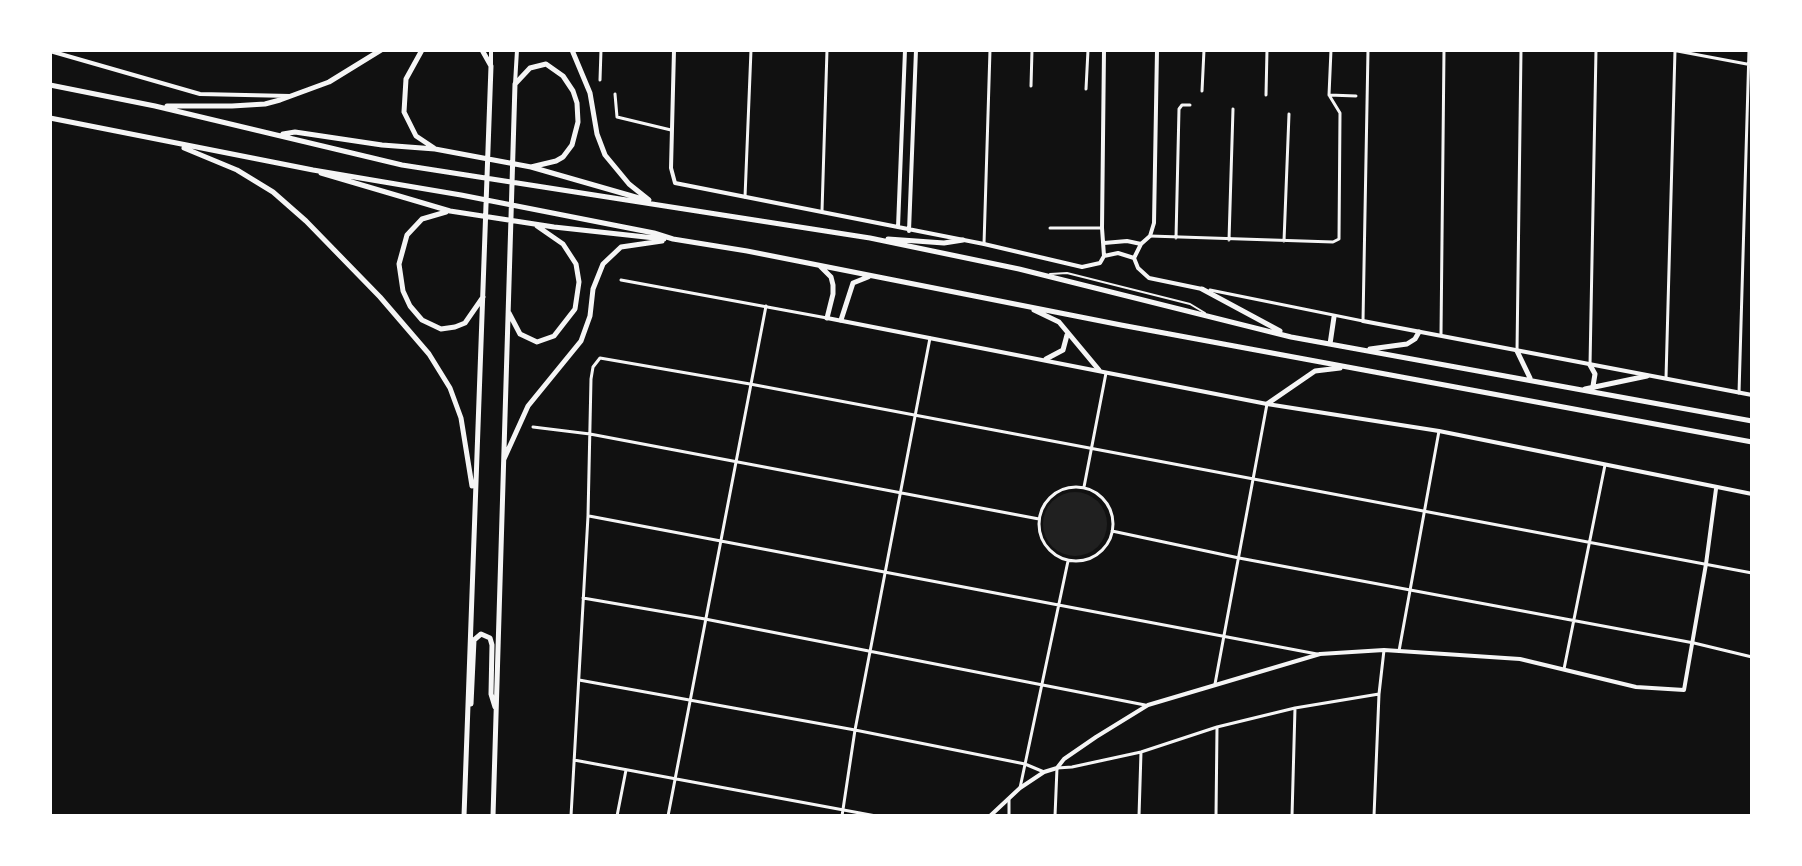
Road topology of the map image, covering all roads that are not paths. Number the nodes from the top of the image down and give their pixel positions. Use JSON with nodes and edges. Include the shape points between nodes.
{"nodes":[{"id":1,"x":381,"y":50,"type":"edge"},
{"id":2,"x":422,"y":50,"type":"edge"},
{"id":3,"x":482,"y":50,"type":"edge"},
{"id":4,"x":491,"y":50,"type":"edge"},
{"id":5,"x":517,"y":50,"type":"edge"},
{"id":6,"x":572,"y":50,"type":"edge"},
{"id":7,"x":601,"y":50,"type":"edge"},
{"id":8,"x":674,"y":50,"type":"edge"},
{"id":9,"x":751,"y":50,"type":"edge"},
{"id":10,"x":827,"y":50,"type":"edge"},
{"id":11,"x":905,"y":50,"type":"edge"},
{"id":12,"x":916,"y":50,"type":"edge"},
{"id":13,"x":990,"y":50,"type":"edge"},
{"id":14,"x":1032,"y":50,"type":"edge"},
{"id":15,"x":1088,"y":50,"type":"edge"},
{"id":16,"x":1104,"y":50,"type":"edge"},
{"id":17,"x":1157,"y":50,"type":"edge"},
{"id":18,"x":1204,"y":50,"type":"edge"},
{"id":19,"x":1267,"y":50,"type":"edge"},
{"id":20,"x":1331,"y":50,"type":"edge"},
{"id":21,"x":1368,"y":50,"type":"edge"},
{"id":22,"x":1444,"y":50,"type":"edge"},
{"id":23,"x":1521,"y":50,"type":"edge"},
{"id":24,"x":1596,"y":50,"type":"edge"},
{"id":25,"x":1674,"y":50,"type":"edge"},
{"id":26,"x":1749,"y":50,"type":"edge"},
{"id":27,"x":50,"y":51,"type":"edge"},
{"id":28,"x":905,"y":61,"type":"junction"},
{"id":29,"x":916,"y":61,"type":"junction"},
{"id":30,"x":1750,"y":64,"type":"edge"},
{"id":31,"x":491,"y":66,"type":"junction"},
{"id":32,"x":600,"y":80,"type":"dead end"},
{"id":33,"x":515,"y":84,"type":"junction"},
{"id":34,"x":50,"y":85,"type":"edge"},
{"id":35,"x":1031,"y":86,"type":"dead end"},
{"id":36,"x":1086,"y":89,"type":"dead end"},
{"id":37,"x":1202,"y":91,"type":"dead end"},
{"id":38,"x":615,"y":94,"type":"dead end"},
{"id":39,"x":1266,"y":95,"type":"dead end"},
{"id":40,"x":1329,"y":95,"type":"junction"},
{"id":41,"x":296,"y":96,"type":"junction"},
{"id":42,"x":1356,"y":96,"type":"dead end"},
{"id":43,"x":1190,"y":105,"type":"dead end"},
{"id":44,"x":155,"y":106,"type":"junction"},
{"id":45,"x":1233,"y":109,"type":"dead end"},
{"id":46,"x":1289,"y":114,"type":"dead end"},
{"id":47,"x":50,"y":118,"type":"edge"},
{"id":48,"x":671,"y":130,"type":"junction"},
{"id":49,"x":276,"y":134,"type":"junction"},
{"id":50,"x":176,"y":144,"type":"junction"},
{"id":51,"x":435,"y":149,"type":"junction"},
{"id":52,"x":531,"y":167,"type":"junction"},
{"id":53,"x":313,"y":170,"type":"junction"},
{"id":54,"x":745,"y":197,"type":"junction"},
{"id":55,"x":653,"y":203,"type":"junction"},
{"id":56,"x":450,"y":211,"type":"junction"},
{"id":57,"x":822,"y":211,"type":"junction"},
{"id":58,"x":533,"y":224,"type":"junction"},
{"id":59,"x":898,"y":228,"type":"junction"},
{"id":60,"x":1050,"y":228,"type":"dead end"},
{"id":61,"x":1102,"y":228,"type":"junction"},
{"id":62,"x":909,"y":231,"type":"junction"},
{"id":63,"x":1150,"y":236,"type":"junction"},
{"id":64,"x":870,"y":238,"type":"junction"},
{"id":65,"x":1176,"y":238,"type":"junction"},
{"id":66,"x":672,"y":239,"type":"junction"},
{"id":67,"x":963,"y":240,"type":"junction"},
{"id":68,"x":1229,"y":240,"type":"junction"},
{"id":69,"x":1284,"y":241,"type":"junction"},
{"id":70,"x":1104,"y":243,"type":"junction"},
{"id":71,"x":984,"y":244,"type":"junction"},
{"id":72,"x":1141,"y":244,"type":"junction"},
{"id":73,"x":1104,"y":256,"type":"junction"},
{"id":74,"x":1134,"y":258,"type":"junction"},
{"id":75,"x":819,"y":265,"type":"junction"},
{"id":76,"x":873,"y":276,"type":"junction"},
{"id":77,"x":614,"y":279,"type":"dead end"},
{"id":78,"x":621,"y":280,"type":"joint"},
{"id":79,"x":1202,"y":289,"type":"junction"},
{"id":80,"x":483,"y":296,"type":"junction"},
{"id":81,"x":1026,"y":305,"type":"junction"},
{"id":82,"x":766,"y":306,"type":"junction"},
{"id":83,"x":507,"y":307,"type":"junction"},
{"id":84,"x":1334,"y":317,"type":"junction"},
{"id":85,"x":827,"y":318,"type":"junction"},
{"id":86,"x":841,"y":320,"type":"junction"},
{"id":87,"x":1363,"y":321,"type":"junction"},
{"id":88,"x":1419,"y":332,"type":"junction"},
{"id":89,"x":1067,"y":334,"type":"junction"},
{"id":90,"x":1441,"y":335,"type":"junction"},
{"id":91,"x":1291,"y":337,"type":"junction"},
{"id":92,"x":930,"y":338,"type":"junction"},
{"id":93,"x":1330,"y":344,"type":"junction"},
{"id":94,"x":1362,"y":350,"type":"junction"},
{"id":95,"x":1517,"y":351,"type":"junction"},
{"id":96,"x":1046,"y":359,"type":"junction"},
{"id":97,"x":1590,"y":365,"type":"junction"},
{"id":98,"x":1355,"y":368,"type":"junction"},
{"id":99,"x":1099,"y":370,"type":"junction"},
{"id":100,"x":1106,"y":371,"type":"junction"},
{"id":101,"x":1647,"y":376,"type":"junction"},
{"id":102,"x":1530,"y":379,"type":"junction"},
{"id":103,"x":1666,"y":379,"type":"junction"},
{"id":104,"x":750,"y":384,"type":"junction"},
{"id":105,"x":1593,"y":387,"type":"junction"},
{"id":106,"x":1584,"y":389,"type":"junction"},
{"id":107,"x":1739,"y":393,"type":"junction"},
{"id":108,"x":1752,"y":395,"type":"edge"},
{"id":109,"x":1267,"y":404,"type":"junction"},
{"id":110,"x":914,"y":416,"type":"junction"},
{"id":111,"x":1752,"y":421,"type":"edge"},
{"id":112,"x":533,"y":427,"type":"dead end"},
{"id":113,"x":1439,"y":431,"type":"junction"},
{"id":114,"x":590,"y":434,"type":"junction"},
{"id":115,"x":1752,"y":442,"type":"edge"},
{"id":116,"x":1091,"y":450,"type":"junction"},
{"id":117,"x":735,"y":463,"type":"junction"},
{"id":118,"x":502,"y":464,"type":"junction"},
{"id":119,"x":1605,"y":464,"type":"junction"},
{"id":120,"x":1253,"y":480,"type":"junction"},
{"id":121,"x":1084,"y":487,"type":"junction"},
{"id":122,"x":1716,"y":489,"type":"junction"},
{"id":123,"x":901,"y":493,"type":"junction"},
{"id":124,"x":1752,"y":494,"type":"edge"},
{"id":125,"x":474,"y":502,"type":"junction"},
{"id":126,"x":1425,"y":512,"type":"junction"},
{"id":127,"x":588,"y":516,"type":"junction"},
{"id":128,"x":1039,"y":519,"type":"junction"},
{"id":129,"x":1112,"y":531,"type":"junction"},
{"id":130,"x":720,"y":540,"type":"junction"},
{"id":131,"x":1589,"y":543,"type":"junction"},
{"id":132,"x":1239,"y":558,"type":"junction"},
{"id":133,"x":1068,"y":561,"type":"junction"},
{"id":134,"x":1706,"y":564,"type":"junction"},
{"id":135,"x":885,"y":573,"type":"junction"},
{"id":136,"x":1752,"y":573,"type":"edge"},
{"id":137,"x":1409,"y":590,"type":"junction"},
{"id":138,"x":583,"y":598,"type":"junction"},
{"id":139,"x":1058,"y":606,"type":"junction"},
{"id":140,"x":705,"y":619,"type":"junction"},
{"id":141,"x":1573,"y":621,"type":"junction"},
{"id":142,"x":1223,"y":638,"type":"junction"},
{"id":143,"x":1694,"y":643,"type":"junction"},
{"id":144,"x":1384,"y":650,"type":"junction"},
{"id":145,"x":1399,"y":651,"type":"junction"},
{"id":146,"x":870,"y":653,"type":"junction"},
{"id":147,"x":1320,"y":654,"type":"junction"},
{"id":148,"x":1752,"y":657,"type":"edge"},
{"id":149,"x":1564,"y":669,"type":"junction"},
{"id":150,"x":579,"y":680,"type":"junction"},
{"id":151,"x":1041,"y":683,"type":"junction"},
{"id":152,"x":1215,"y":684,"type":"junction"},
{"id":153,"x":1379,"y":694,"type":"junction"},
{"id":154,"x":689,"y":700,"type":"junction"},
{"id":155,"x":1148,"y":705,"type":"junction"},
{"id":156,"x":495,"y":708,"type":"junction"},
{"id":157,"x":1295,"y":708,"type":"junction"},
{"id":158,"x":468,"y":712,"type":"junction"},
{"id":159,"x":1217,"y":727,"type":"junction"},
{"id":160,"x":855,"y":730,"type":"junction"},
{"id":161,"x":1141,"y":752,"type":"junction"},
{"id":162,"x":574,"y":760,"type":"junction"},
{"id":163,"x":1025,"y":764,"type":"junction"},
{"id":164,"x":1057,"y":768,"type":"junction"},
{"id":165,"x":626,"y":770,"type":"junction"},
{"id":166,"x":1044,"y":772,"type":"junction"},
{"id":167,"x":675,"y":777,"type":"junction"},
{"id":168,"x":1020,"y":788,"type":"junction"},
{"id":169,"x":1009,"y":797,"type":"junction"},
{"id":170,"x":843,"y":810,"type":"junction"},
{"id":171,"x":464,"y":816,"type":"edge"},
{"id":172,"x":493,"y":816,"type":"edge"},
{"id":173,"x":571,"y":816,"type":"edge"},
{"id":174,"x":617,"y":816,"type":"edge"},
{"id":175,"x":668,"y":816,"type":"edge"},
{"id":176,"x":842,"y":816,"type":"edge"},
{"id":177,"x":876,"y":816,"type":"edge"},
{"id":178,"x":990,"y":816,"type":"edge"},
{"id":179,"x":1009,"y":816,"type":"edge"},
{"id":180,"x":1055,"y":816,"type":"edge"},
{"id":181,"x":1139,"y":816,"type":"edge"},
{"id":182,"x":1216,"y":816,"type":"edge"},
{"id":183,"x":1292,"y":816,"type":"edge"},
{"id":184,"x":1374,"y":816,"type":"edge"}],
"edges":[{"from":1,"to":41,"type":"highway"},
{"from":2,"to":51,"type":"highway","via":[[406,79],[404,112],[416,136]]},
{"from":3,"to":31,"type":"highway"},
{"from":4,"to":31,"type":"street"},
{"from":5,"to":33,"type":"street"},
{"from":6,"to":55,"type":"highway","via":[[590,93],[605,155]]},
{"from":7,"to":32,"type":"street"},
{"from":8,"to":48,"type":"street"},
{"from":9,"to":54,"type":"street"},
{"from":10,"to":57,"type":"street"},
{"from":11,"to":28,"type":"street"},
{"from":12,"to":29,"type":"street"},
{"from":13,"to":71,"type":"street"},
{"from":14,"to":35,"type":"street"},
{"from":15,"to":36,"type":"street"},
{"from":16,"to":61,"type":"street"},
{"from":17,"to":63,"type":"street"},
{"from":18,"to":37,"type":"street"},
{"from":19,"to":39,"type":"street"},
{"from":20,"to":40,"type":"street"},
{"from":21,"to":87,"type":"street"},
{"from":22,"to":90,"type":"street"},
{"from":23,"to":95,"type":"street"},
{"from":24,"to":97,"type":"street"},
{"from":25,"to":30,"type":"street"},
{"from":25,"to":103,"type":"street"},
{"from":26,"to":30,"type":"street"},
{"from":27,"to":41,"type":"street","via":[[200,94]]},
{"from":28,"to":29,"type":"street"},
{"from":28,"to":59,"type":"street"},
{"from":29,"to":62,"type":"street"},
{"from":30,"to":107,"type":"street"},
{"from":31,"to":80,"type":"highway"},
{"from":33,"to":52,"type":"highway","via":[[530,68],[546,64],[563,76],[577,103],[577,130],[568,152]]},
{"from":33,"to":83,"type":"highway"},
{"from":34,"to":44,"type":"highway"},
{"from":38,"to":48,"type":"street","via":[[617,117]]},
{"from":40,"to":42,"type":"street"},
{"from":40,"to":69,"type":"street","via":[[1340,113],[1339,239]]},
{"from":41,"to":44,"type":"highway","via":[[265,104]]},
{"from":43,"to":65,"type":"street","via":[[1179,109]]},
{"from":44,"to":49,"type":"highway"},
{"from":45,"to":68,"type":"street"},
{"from":46,"to":69,"type":"street"},
{"from":47,"to":50,"type":"highway"},
{"from":48,"to":54,"type":"street","via":[[675,183]]},
{"from":49,"to":51,"type":"highway"},
{"from":49,"to":55,"type":"highway","via":[[402,165]]},
{"from":50,"to":53,"type":"highway"},
{"from":50,"to":125,"type":"highway","via":[[273,192],[419,343],[440,370],[461,418]]},
{"from":51,"to":52,"type":"highway"},
{"from":52,"to":55,"type":"highway"},
{"from":53,"to":56,"type":"highway"},
{"from":53,"to":66,"type":"highway"},
{"from":54,"to":57,"type":"street"},
{"from":55,"to":64,"type":"highway"},
{"from":56,"to":58,"type":"highway"},
{"from":56,"to":80,"type":"highway","via":[[422,219],[407,235],[399,264],[403,291],[422,320],[441,329],[465,323]]},
{"from":57,"to":59,"type":"street"},
{"from":58,"to":66,"type":"highway"},
{"from":58,"to":83,"type":"highway","via":[[573,257],[579,282],[575,309],[554,336],[537,342],[520,334]]},
{"from":59,"to":62,"type":"street"},
{"from":60,"to":61,"type":"street"},
{"from":61,"to":70,"type":"street"},
{"from":62,"to":67,"type":"street"},
{"from":63,"to":65,"type":"street"},
{"from":63,"to":72,"type":"street"},
{"from":64,"to":67,"type":"highway"},
{"from":64,"to":91,"type":"highway"},
{"from":65,"to":68,"type":"street"},
{"from":66,"to":75,"type":"highway"},
{"from":66,"to":118,"type":"highway","via":[[630,244],[603,264],[581,341],[528,406]]},
{"from":67,"to":71,"type":"street"},
{"from":68,"to":69,"type":"street"},
{"from":70,"to":72,"type":"street"},
{"from":70,"to":73,"type":"street"},
{"from":71,"to":73,"type":"street","via":[[1082,267],[1100,263]]},
{"from":72,"to":74,"type":"street"},
{"from":73,"to":74,"type":"street"},
{"from":74,"to":79,"type":"street","via":[[1149,278]]},
{"from":75,"to":76,"type":"highway"},
{"from":75,"to":85,"type":"highway","via":[[833,285]]},
{"from":76,"to":81,"type":"highway"},
{"from":76,"to":86,"type":"highway","via":[[853,283]]},
{"from":77,"to":78,"type":"lane"},
{"from":78,"to":82,"type":"street"},
{"from":79,"to":84,"type":"street"},
{"from":79,"to":91,"type":"highway"},
{"from":80,"to":125,"type":"highway"},
{"from":81,"to":89,"type":"highway","via":[[1055,319]]},
{"from":81,"to":98,"type":"highway"},
{"from":82,"to":85,"type":"street"},
{"from":82,"to":104,"type":"street"},
{"from":83,"to":118,"type":"highway"},
{"from":84,"to":87,"type":"street"},
{"from":84,"to":93,"type":"highway"},
{"from":85,"to":86,"type":"street"},
{"from":86,"to":92,"type":"street"},
{"from":87,"to":88,"type":"street"},
{"from":88,"to":90,"type":"street"},
{"from":88,"to":94,"type":"highway","via":[[1407,344]]},
{"from":89,"to":96,"type":"highway","via":[[1063,350]]},
{"from":89,"to":99,"type":"highway"},
{"from":90,"to":95,"type":"street"},
{"from":91,"to":93,"type":"highway"},
{"from":92,"to":96,"type":"street"},
{"from":92,"to":110,"type":"street"},
{"from":93,"to":94,"type":"highway"},
{"from":94,"to":102,"type":"highway"},
{"from":95,"to":97,"type":"street"},
{"from":95,"to":102,"type":"highway"},
{"from":96,"to":99,"type":"street"},
{"from":97,"to":101,"type":"street"},
{"from":97,"to":105,"type":"highway"},
{"from":98,"to":109,"type":"highway","via":[[1315,371]]},
{"from":98,"to":115,"type":"highway"},
{"from":99,"to":100,"type":"street"},
{"from":100,"to":109,"type":"street"},
{"from":100,"to":116,"type":"street"},
{"from":101,"to":103,"type":"street"},
{"from":101,"to":105,"type":"highway"},
{"from":102,"to":106,"type":"highway"},
{"from":103,"to":107,"type":"street"},
{"from":104,"to":110,"type":"street"},
{"from":104,"to":114,"type":"street","via":[[600,358],[591,372]]},
{"from":104,"to":117,"type":"street"},
{"from":105,"to":106,"type":"highway"},
{"from":106,"to":111,"type":"highway"},
{"from":107,"to":108,"type":"street"},
{"from":109,"to":113,"type":"street"},
{"from":109,"to":120,"type":"street"},
{"from":110,"to":116,"type":"street"},
{"from":110,"to":123,"type":"street"},
{"from":112,"to":114,"type":"street"},
{"from":113,"to":119,"type":"street"},
{"from":113,"to":126,"type":"street"},
{"from":114,"to":117,"type":"street"},
{"from":114,"to":127,"type":"street"},
{"from":116,"to":120,"type":"street"},
{"from":116,"to":121,"type":"street"},
{"from":117,"to":123,"type":"street"},
{"from":117,"to":130,"type":"street"},
{"from":118,"to":156,"type":"highway"},
{"from":119,"to":122,"type":"street"},
{"from":119,"to":131,"type":"street"},
{"from":120,"to":126,"type":"street"},
{"from":120,"to":132,"type":"street"},
{"from":121,"to":128,"type":"street","via":[[1059,490],[1042,507]]},
{"from":121,"to":129,"type":"street","via":[[1110,508]]},
{"from":122,"to":124,"type":"street"},
{"from":122,"to":134,"type":"street"},
{"from":123,"to":128,"type":"street"},
{"from":123,"to":135,"type":"street"},
{"from":125,"to":158,"type":"highway"},
{"from":126,"to":131,"type":"street"},
{"from":126,"to":137,"type":"street"},
{"from":127,"to":130,"type":"street"},
{"from":127,"to":138,"type":"street"},
{"from":128,"to":133,"type":"street","via":[[1049,550]]},
{"from":129,"to":132,"type":"street"},
{"from":129,"to":133,"type":"street","via":[[1091,558]]},
{"from":130,"to":135,"type":"street"},
{"from":130,"to":140,"type":"street"},
{"from":131,"to":134,"type":"street"},
{"from":131,"to":141,"type":"street"},
{"from":132,"to":137,"type":"street"},
{"from":132,"to":142,"type":"street"},
{"from":133,"to":139,"type":"street"},
{"from":134,"to":136,"type":"street"},
{"from":134,"to":143,"type":"street"},
{"from":135,"to":139,"type":"street"},
{"from":135,"to":146,"type":"street"},
{"from":137,"to":141,"type":"street"},
{"from":137,"to":145,"type":"street"},
{"from":138,"to":140,"type":"street"},
{"from":138,"to":150,"type":"street"},
{"from":139,"to":142,"type":"street"},
{"from":139,"to":151,"type":"street"},
{"from":140,"to":146,"type":"street"},
{"from":140,"to":154,"type":"street"},
{"from":141,"to":143,"type":"street"},
{"from":141,"to":149,"type":"street"},
{"from":142,"to":147,"type":"street"},
{"from":142,"to":152,"type":"street"},
{"from":143,"to":148,"type":"street"},
{"from":143,"to":149,"type":"street","via":[[1684,690],[1636,687]]},
{"from":144,"to":145,"type":"street"},
{"from":144,"to":147,"type":"street"},
{"from":144,"to":153,"type":"street"},
{"from":145,"to":149,"type":"street","via":[[1520,659]]},
{"from":146,"to":151,"type":"street"},
{"from":146,"to":160,"type":"street"},
{"from":147,"to":152,"type":"street"},
{"from":150,"to":154,"type":"street"},
{"from":150,"to":162,"type":"street"},
{"from":151,"to":155,"type":"street"},
{"from":151,"to":163,"type":"street"},
{"from":152,"to":155,"type":"street"},
{"from":153,"to":157,"type":"street"},
{"from":153,"to":184,"type":"street"},
{"from":154,"to":160,"type":"street"},
{"from":154,"to":167,"type":"street"},
{"from":155,"to":164,"type":"street"},
{"from":156,"to":158,"type":"highway","via":[[492,645],[481,634],[474,640]]},
{"from":156,"to":172,"type":"highway"},
{"from":157,"to":159,"type":"street"},
{"from":157,"to":183,"type":"street"},
{"from":158,"to":171,"type":"highway"},
{"from":159,"to":161,"type":"street"},
{"from":159,"to":182,"type":"street"},
{"from":160,"to":163,"type":"street"},
{"from":160,"to":170,"type":"street"},
{"from":161,"to":164,"type":"street"},
{"from":161,"to":181,"type":"street"},
{"from":162,"to":165,"type":"street"},
{"from":162,"to":173,"type":"street"},
{"from":163,"to":166,"type":"street"},
{"from":163,"to":168,"type":"street"},
{"from":164,"to":166,"type":"street"},
{"from":164,"to":180,"type":"street"},
{"from":165,"to":167,"type":"street"},
{"from":165,"to":174,"type":"street"},
{"from":166,"to":168,"type":"street"},
{"from":167,"to":170,"type":"street"},
{"from":167,"to":175,"type":"street"},
{"from":168,"to":169,"type":"street"},
{"from":169,"to":178,"type":"street"},
{"from":169,"to":179,"type":"street"},
{"from":170,"to":176,"type":"street"},
{"from":170,"to":177,"type":"street"}]}
